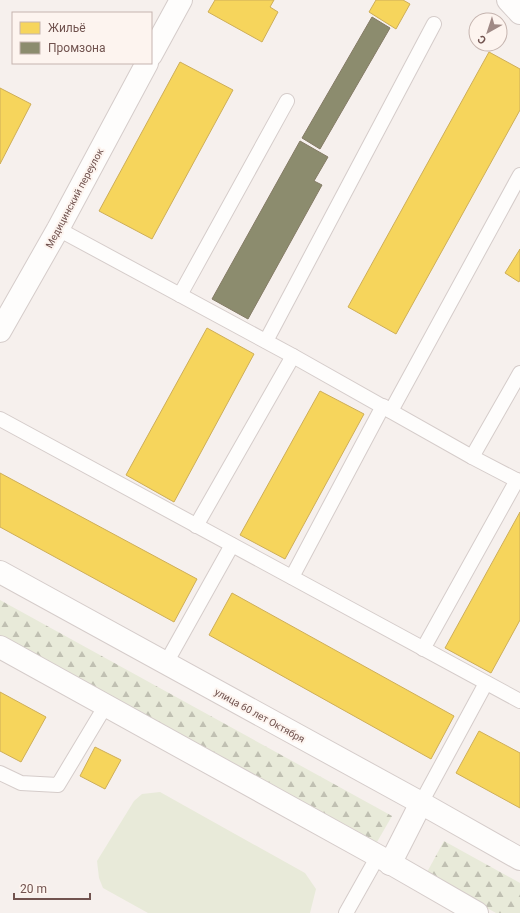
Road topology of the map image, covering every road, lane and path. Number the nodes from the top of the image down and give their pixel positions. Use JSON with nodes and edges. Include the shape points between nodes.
{"nodes":[{"id":1,"x":181,"y":0,"type":"edge"},
{"id":2,"x":508,"y":0,"type":"edge"},
{"id":3,"x":520,"y":13,"type":"edge"},
{"id":4,"x":434,"y":24,"type":"dead end"},
{"id":5,"x":152,"y":53,"type":"edge"},
{"id":6,"x":146,"y":64,"type":"edge"},
{"id":7,"x":287,"y":101,"type":"dead end"},
{"id":8,"x":520,"y":175,"type":"edge"},
{"id":9,"x":58,"y":229,"type":"junction"},
{"id":10,"x":180,"y":295,"type":"junction"},
{"id":11,"x":0,"y":331,"type":"edge"},
{"id":12,"x":266,"y":341,"type":"junction"},
{"id":13,"x":293,"y":356,"type":"junction"},
{"id":14,"x":520,"y":373,"type":"edge"},
{"id":15,"x":387,"y":408,"type":"junction"},
{"id":16,"x":0,"y":419,"type":"edge"},
{"id":17,"x":472,"y":457,"type":"junction"},
{"id":18,"x":518,"y":481,"type":"edge"},
{"id":19,"x":196,"y":526,"type":"junction"},
{"id":20,"x":232,"y":545,"type":"junction"},
{"id":21,"x":0,"y":572,"type":"edge"},
{"id":22,"x":292,"y":577,"type":"junction"},
{"id":23,"x":0,"y":647,"type":"edge"},
{"id":24,"x":423,"y":648,"type":"junction"},
{"id":25,"x":166,"y":663,"type":"junction"},
{"id":26,"x":486,"y":683,"type":"junction"},
{"id":27,"x":520,"y":700,"type":"edge"},
{"id":28,"x":106,"y":705,"type":"junction"},
{"id":29,"x":0,"y":773,"type":"edge"},
{"id":30,"x":421,"y":803,"type":"junction"},
{"id":31,"x":520,"y":859,"type":"edge"},
{"id":32,"x":384,"y":860,"type":"junction"},
{"id":33,"x":346,"y":913,"type":"edge"},
{"id":34,"x":477,"y":913,"type":"edge"}],
"edges":[{"from":1,"to":5,"type":"street"},
{"from":2,"to":3,"type":"street"},
{"from":4,"to":12,"type":"lane"},
{"from":6,"to":9,"type":"street","name":"Медицинский переулок"},
{"from":7,"to":10,"type":"lane"},
{"from":8,"to":15,"type":"lane"},
{"from":9,"to":10,"type":"lane"},
{"from":9,"to":11,"type":"street","name":"Медицинский переулок"},
{"from":10,"to":12,"type":"lane"},
{"from":12,"to":13,"type":"lane"},
{"from":13,"to":15,"type":"lane"},
{"from":13,"to":19,"type":"lane"},
{"from":14,"to":17,"type":"lane"},
{"from":15,"to":17,"type":"lane"},
{"from":15,"to":22,"type":"lane"},
{"from":16,"to":19,"type":"lane"},
{"from":17,"to":18,"type":"lane"},
{"from":18,"to":24,"type":"lane"},
{"from":19,"to":20,"type":"lane"},
{"from":20,"to":22,"type":"lane"},
{"from":20,"to":25,"type":"lane"},
{"from":21,"to":25,"type":"street","name":"улица 60 лет Октября"},
{"from":22,"to":24,"type":"lane"},
{"from":23,"to":28,"type":"street"},
{"from":24,"to":26,"type":"lane"},
{"from":25,"to":30,"type":"street","name":"улица 60 лет Октября"},
{"from":26,"to":27,"type":"lane"},
{"from":26,"to":30,"type":"lane"},
{"from":28,"to":29,"type":"lane","via":[[58,785],[20,783]]},
{"from":28,"to":32,"type":"street"},
{"from":30,"to":31,"type":"street","name":"улица 60 лет Октября"},
{"from":30,"to":32,"type":"street"},
{"from":32,"to":33,"type":"lane"},
{"from":32,"to":34,"type":"street"}]}
